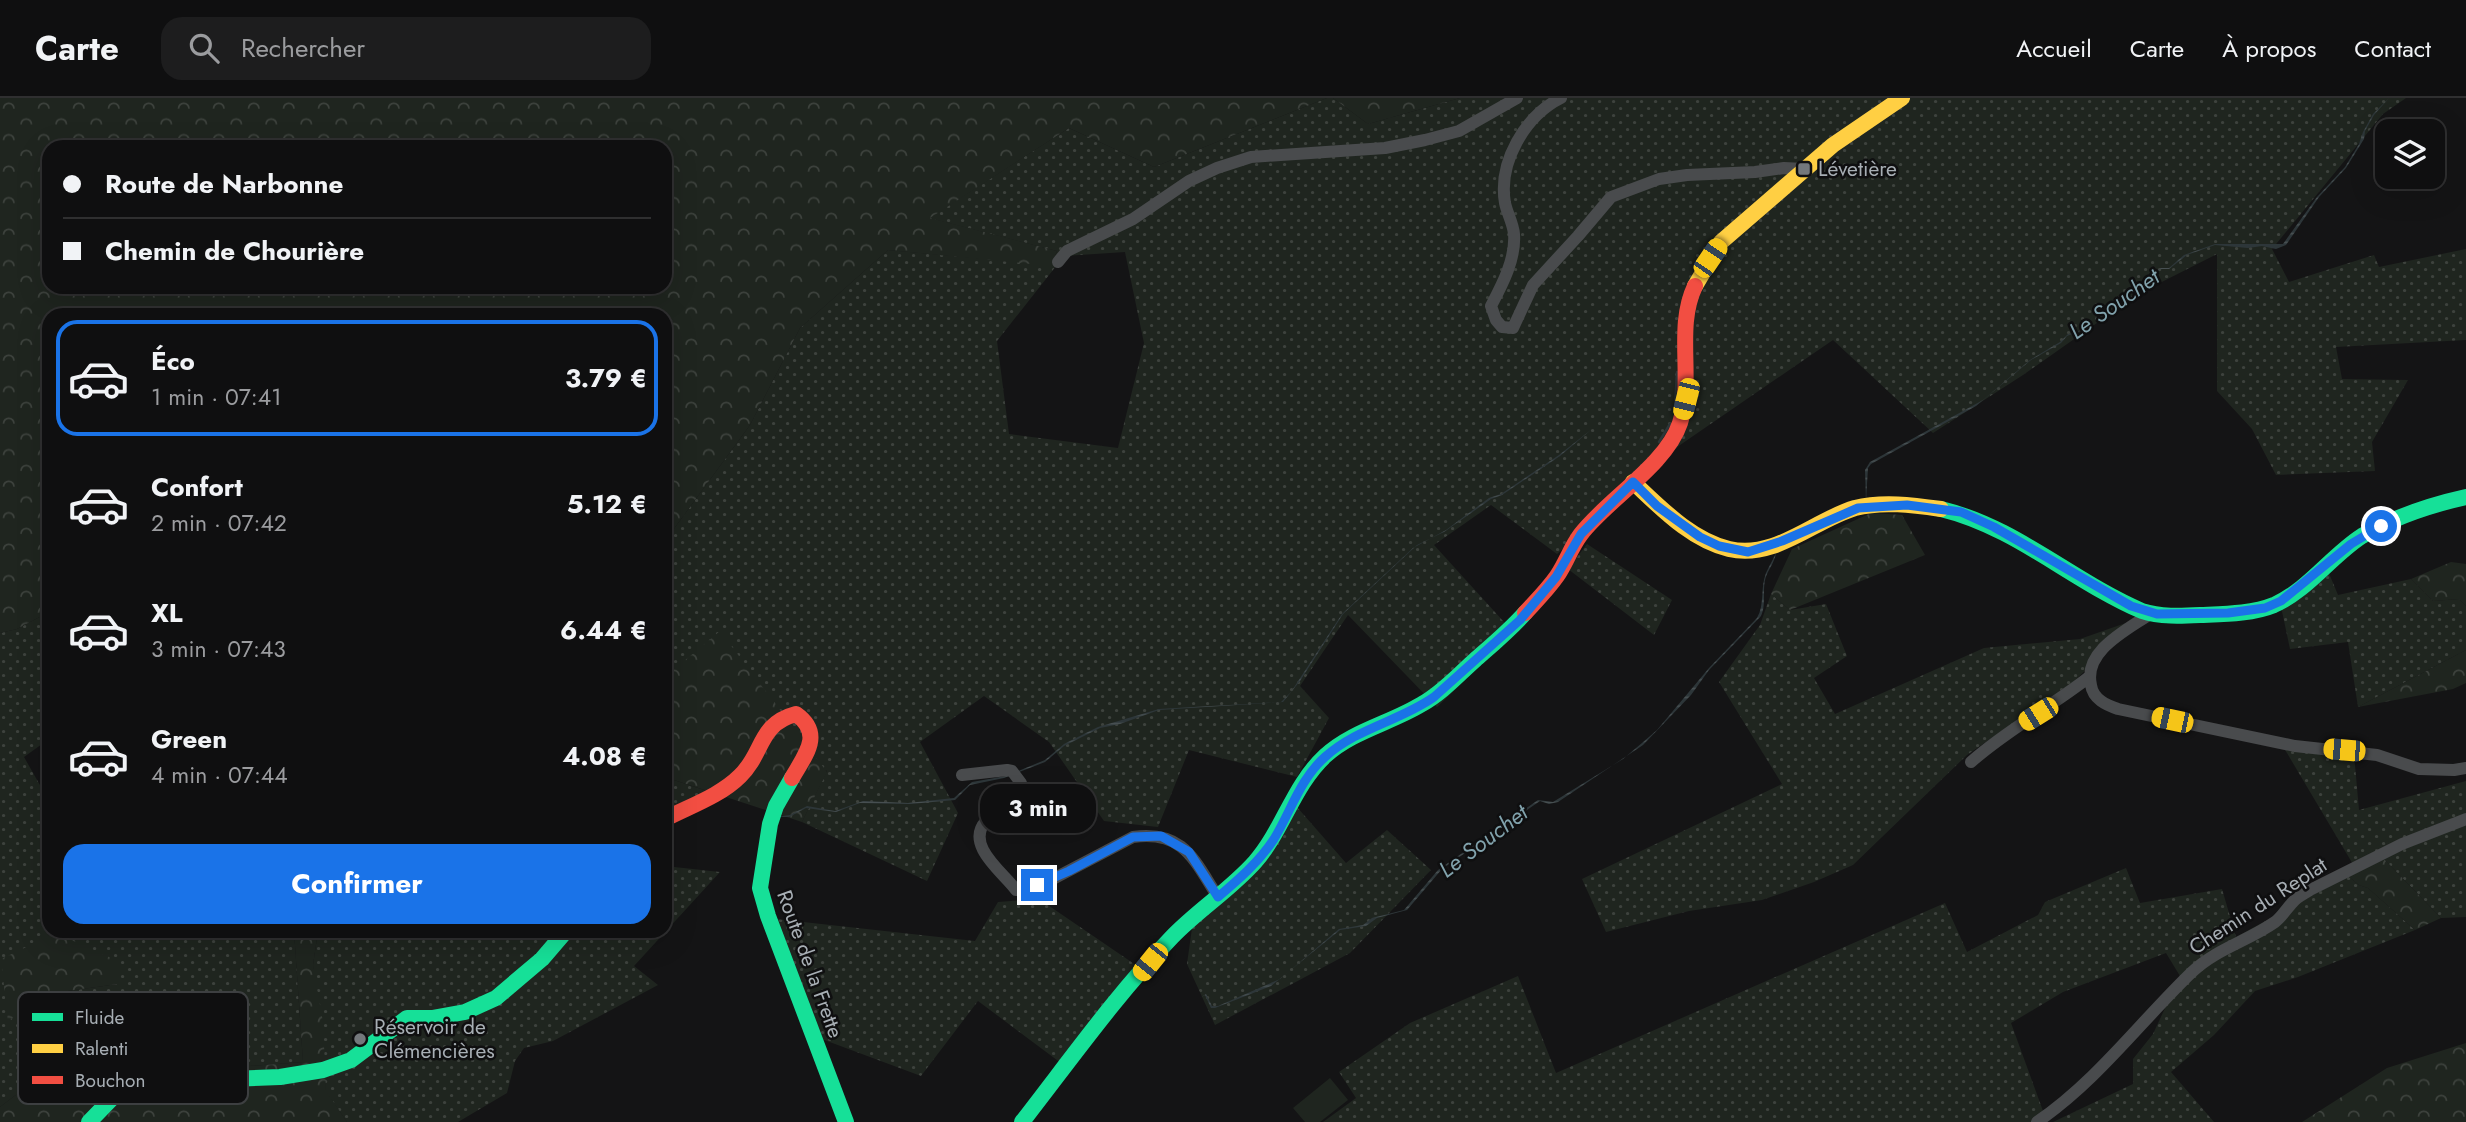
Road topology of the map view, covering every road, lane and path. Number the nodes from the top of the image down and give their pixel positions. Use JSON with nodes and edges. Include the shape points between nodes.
{"nodes":[{"id":1,"x":1517,"y":98,"type":"edge"},
{"id":2,"x":1560,"y":98,"type":"edge"},
{"id":3,"x":1902,"y":98,"type":"edge"},
{"id":4,"x":1787,"y":175,"type":"junction"},
{"id":5,"x":1058,"y":262,"type":"dead end"},
{"id":6,"x":1633,"y":482,"type":"junction"},
{"id":7,"x":2466,"y":496,"type":"edge"},
{"id":8,"x":2150,"y":614,"type":"junction"},
{"id":9,"x":2090,"y":677,"type":"junction"},
{"id":10,"x":1971,"y":762,"type":"dead end"},
{"id":11,"x":2466,"y":768,"type":"edge"},
{"id":12,"x":962,"y":775,"type":"dead end"},
{"id":13,"x":672,"y":816,"type":"edge"},
{"id":14,"x":2466,"y":819,"type":"edge"},
{"id":15,"x":1218,"y":897,"type":"junction"},
{"id":16,"x":560,"y":938,"type":"edge"},
{"id":17,"x":248,"y":1078,"type":"edge"},
{"id":18,"x":106,"y":1104,"type":"edge"},
{"id":19,"x":89,"y":1122,"type":"edge"},
{"id":20,"x":846,"y":1122,"type":"edge"},
{"id":21,"x":1022,"y":1122,"type":"edge"},
{"id":22,"x":2038,"y":1122,"type":"edge"}],
"edges":[{"from":1,"to":5,"type":"street","via":[[1459,131],[1425,140],[1385,148],[1251,157],[1217,168],[1133,219],[1067,251]]},
{"from":2,"to":4,"type":"street","via":[[1523,131],[1506,170],[1505,202],[1514,234],[1511,262],[1491,306],[1502,327],[1513,328],[1533,285],[1611,197],[1659,179],[1687,175]]},
{"from":3,"to":4,"type":"street","via":[[1804,169]]},
{"from":4,"to":6,"type":"street","via":[[1721,242],[1702,271],[1688,301],[1686,399],[1679,425],[1661,454]]},
{"from":6,"to":8,"type":"street","via":[[1700,537],[1748,552],[1858,508],[1907,505],[1961,512]]},
{"from":6,"to":15,"type":"street","via":[[1581,534],[1556,577],[1520,620],[1434,697],[1353,737],[1326,756],[1303,783],[1265,850]]},
{"from":7,"to":8,"type":"street","via":[[2418,509],[2381,526],[2351,544],[2281,601],[2265,608]]},
{"from":8,"to":9,"type":"street","via":[[2100,652]]},
{"from":9,"to":10,"type":"street"},
{"from":9,"to":11,"type":"street","via":[[2095,695],[2118,709],[2295,746],[2376,755],[2419,769]]},
{"from":12,"to":15,"type":"street","via":[[1007,770],[1021,783],[1021,792],[986,821],[980,835],[983,851],[1017,891],[1051,880],[1133,837],[1147,835],[1161,836],[1189,852]]},
{"from":13,"to":20,"type":"street","name":"Route de la Frette","via":[[740,776],[763,736],[780,720],[796,714],[807,725],[811,745],[776,806],[760,888]]},
{"from":14,"to":22,"type":"street","name":"Chemin du Replat","via":[[2402,844],[2310,890],[2272,924],[2211,957],[2107,1062]]},
{"from":15,"to":21,"type":"street","via":[[1150,962]]},
{"from":16,"to":17,"type":"street","via":[[496,998],[465,1012],[407,1018],[363,1053],[323,1070]]},
{"from":18,"to":19,"type":"street"}]}
